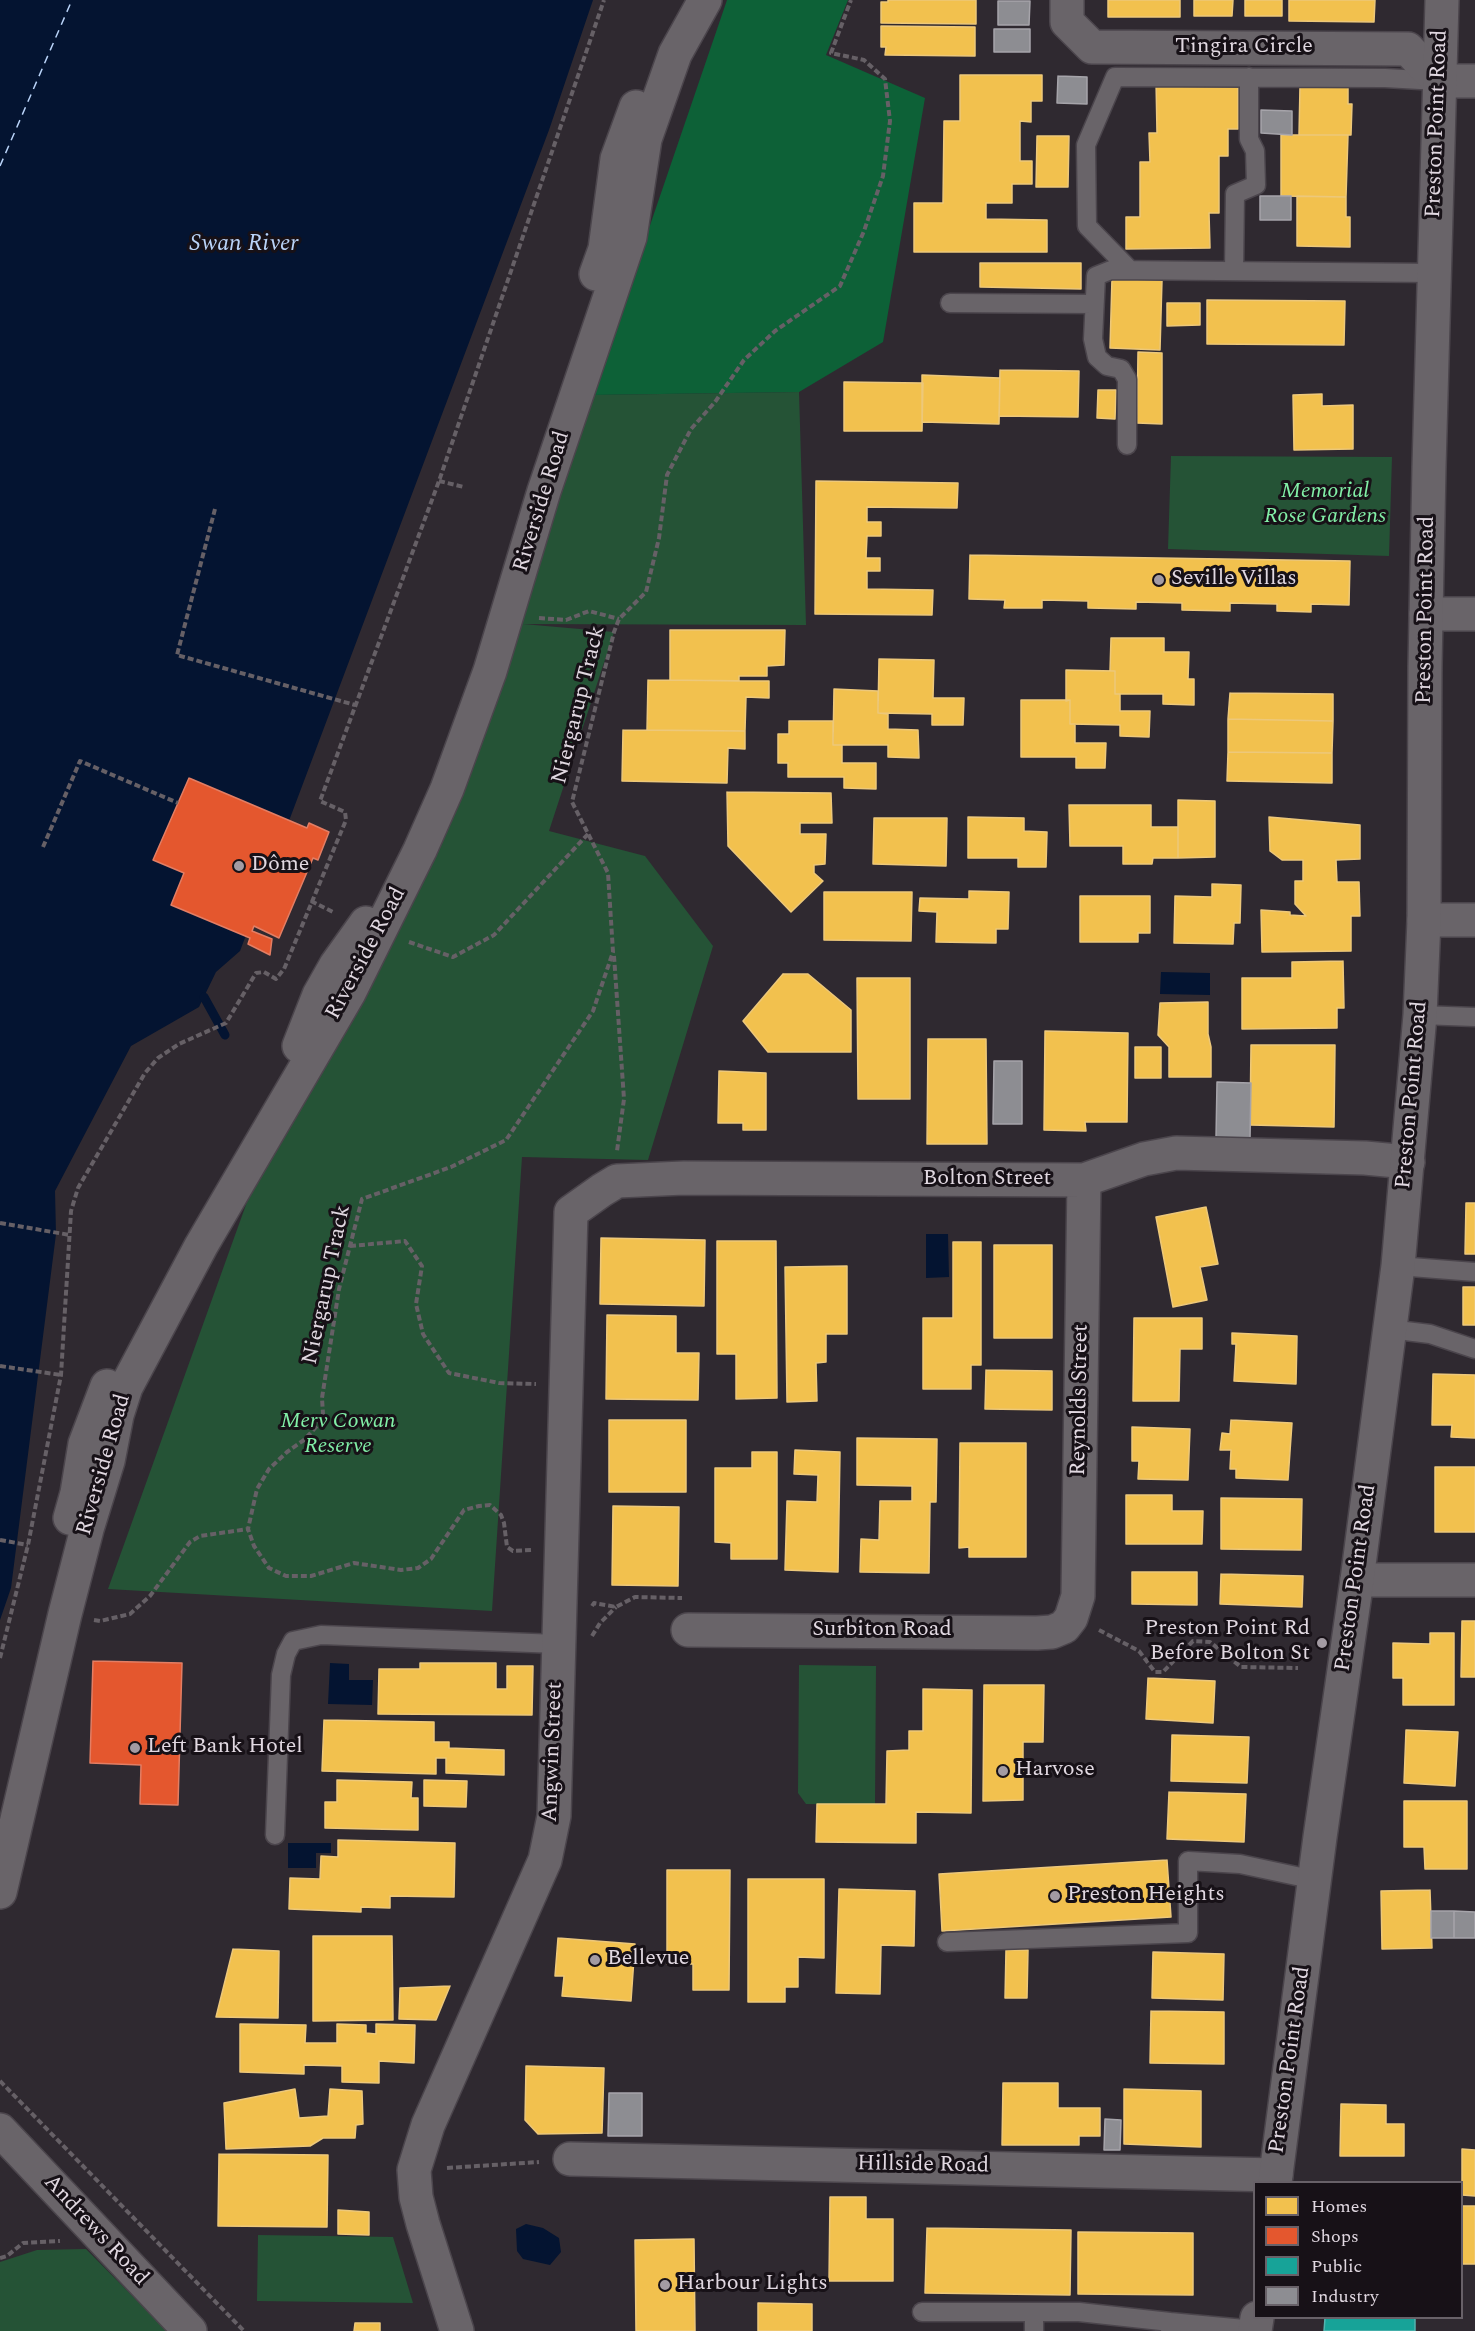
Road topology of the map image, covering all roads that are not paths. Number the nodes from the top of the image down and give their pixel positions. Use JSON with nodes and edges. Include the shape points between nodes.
{"nodes":[{"id":1,"x":687,"y":0,"type":"edge"},
{"id":2,"x":705,"y":0,"type":"edge"},
{"id":3,"x":1067,"y":0,"type":"edge"},
{"id":4,"x":1442,"y":0,"type":"edge"},
{"id":5,"x":1249,"y":77,"type":"junction"},
{"id":6,"x":1438,"y":81,"type":"junction"},
{"id":7,"x":1475,"y":81,"type":"edge"},
{"id":8,"x":1130,"y":270,"type":"junction"},
{"id":9,"x":1234,"y":271,"type":"junction"},
{"id":10,"x":1434,"y":273,"type":"junction"},
{"id":11,"x":950,"y":303,"type":"dead end"},
{"id":12,"x":1094,"y":304,"type":"junction"},
{"id":13,"x":1127,"y":445,"type":"dead end"},
{"id":14,"x":1426,"y":614,"type":"junction"},
{"id":15,"x":1475,"y":614,"type":"edge"},
{"id":16,"x":1424,"y":920,"type":"junction"},
{"id":17,"x":1475,"y":920,"type":"edge"},
{"id":18,"x":1420,"y":1015,"type":"junction"},
{"id":19,"x":1475,"y":1017,"type":"edge"},
{"id":20,"x":1408,"y":1162,"type":"junction"},
{"id":21,"x":1084,"y":1180,"type":"junction"},
{"id":22,"x":572,"y":1212,"type":"joint"},
{"id":23,"x":1398,"y":1266,"type":"junction"},
{"id":24,"x":1475,"y":1272,"type":"edge"},
{"id":25,"x":1389,"y":1329,"type":"junction"},
{"id":26,"x":1475,"y":1349,"type":"edge"},
{"id":27,"x":1357,"y":1580,"type":"junction"},
{"id":28,"x":1475,"y":1580,"type":"edge"},
{"id":29,"x":1071,"y":1618,"type":"joint"},
{"id":30,"x":696,"y":1630,"type":"road end"},
{"id":31,"x":558,"y":1644,"type":"junction"},
{"id":32,"x":0,"y":1830,"type":"edge"},
{"id":33,"x":275,"y":1835,"type":"dead end"},
{"id":34,"x":1315,"y":1880,"type":"junction"},
{"id":35,"x":0,"y":1892,"type":"edge"},
{"id":36,"x":947,"y":1942,"type":"dead end"},
{"id":37,"x":0,"y":2130,"type":"edge"},
{"id":38,"x":570,"y":2159,"type":"road end"},
{"id":39,"x":1275,"y":2179,"type":"edge"},
{"id":40,"x":922,"y":2312,"type":"dead end"},
{"id":41,"x":1034,"y":2322,"type":"edge"},
{"id":42,"x":1170,"y":2326,"type":"edge"},
{"id":43,"x":1256,"y":2326,"type":"edge"},
{"id":44,"x":190,"y":2331,"type":"edge"},
{"id":45,"x":457,"y":2331,"type":"edge"}],
"edges":[{"from":1,"to":32,"type":"street","name":"Riverside Road","via":[[646,80],[617,159],[605,249],[545,425],[495,611],[437,774],[382,900],[336,965],[319,995],[296,1053],[108,1381],[85,1444]]},
{"from":2,"to":35,"type":"street","name":"Riverside Road","via":[[675,54],[645,140],[630,237],[544,491],[490,671],[447,789],[349,993],[218,1216],[126,1387],[65,1614]]},
{"from":3,"to":6,"type":"street","name":"Tingira Circle","via":[[1067,21],[1092,47],[1408,49]]},
{"from":4,"to":6,"type":"street","name":"Preston Point Road"},
{"from":5,"to":6,"type":"lane"},
{"from":5,"to":8,"type":"lane","via":[[1115,77],[1086,145],[1087,226]]},
{"from":5,"to":9,"type":"lane","via":[[1249,139],[1255,151],[1256,185],[1235,194]]},
{"from":6,"to":7,"type":"street"},
{"from":6,"to":10,"type":"street","name":"Preston Point Road"},
{"from":8,"to":9,"type":"lane"},
{"from":8,"to":12,"type":"lane","via":[[1111,270],[1096,276]]},
{"from":9,"to":10,"type":"lane"},
{"from":10,"to":14,"type":"street","name":"Preston Point Road"},
{"from":11,"to":12,"type":"lane"},
{"from":12,"to":13,"type":"lane","via":[[1097,357],[1107,366],[1121,369],[1127,379]]},
{"from":14,"to":15,"type":"street"},
{"from":14,"to":16,"type":"street","name":"Preston Point Road"},
{"from":16,"to":17,"type":"street"},
{"from":16,"to":18,"type":"street","name":"Preston Point Road"},
{"from":18,"to":19,"type":"lane"},
{"from":18,"to":20,"type":"street","name":"Preston Point Road"},
{"from":20,"to":21,"type":"street","name":"Bolton Street","via":[[1176,1153],[1144,1159]]},
{"from":20,"to":23,"type":"street","name":"Preston Point Road"},
{"from":21,"to":22,"type":"street","name":"Bolton Street","via":[[617,1181]]},
{"from":21,"to":29,"type":"street","name":"Reynolds Street","via":[[1078,1596]]},
{"from":22,"to":31,"type":"street","name":"Angwin Street"},
{"from":23,"to":24,"type":"lane"},
{"from":23,"to":25,"type":"street","name":"Preston Point Road"},
{"from":25,"to":26,"type":"lane","via":[[1430,1334]]},
{"from":25,"to":27,"type":"street","name":"Preston Point Road"},
{"from":27,"to":28,"type":"street"},
{"from":27,"to":34,"type":"street","name":"Preston Point Road"},
{"from":29,"to":30,"type":"street","name":"Surbiton Road","via":[[1064,1627],[1037,1633]]},
{"from":31,"to":33,"type":"lane","via":[[321,1635],[293,1641],[281,1675]]},
{"from":31,"to":45,"type":"street","name":"Angwin Street","via":[[554,1816],[545,1860],[428,2126],[414,2170],[423,2224]]},
{"from":34,"to":36,"type":"lane","via":[[1240,1864],[1188,1861],[1188,1933]]},
{"from":34,"to":39,"type":"street","name":"Preston Point Road"},
{"from":37,"to":44,"type":"street","name":"Andrews Road"},
{"from":38,"to":39,"type":"street","name":"Hillside Road"},
{"from":40,"to":41,"type":"lane"},
{"from":41,"to":42,"type":"lane","via":[[1079,2312]]},
{"from":42,"to":43,"type":"lane"}]}
